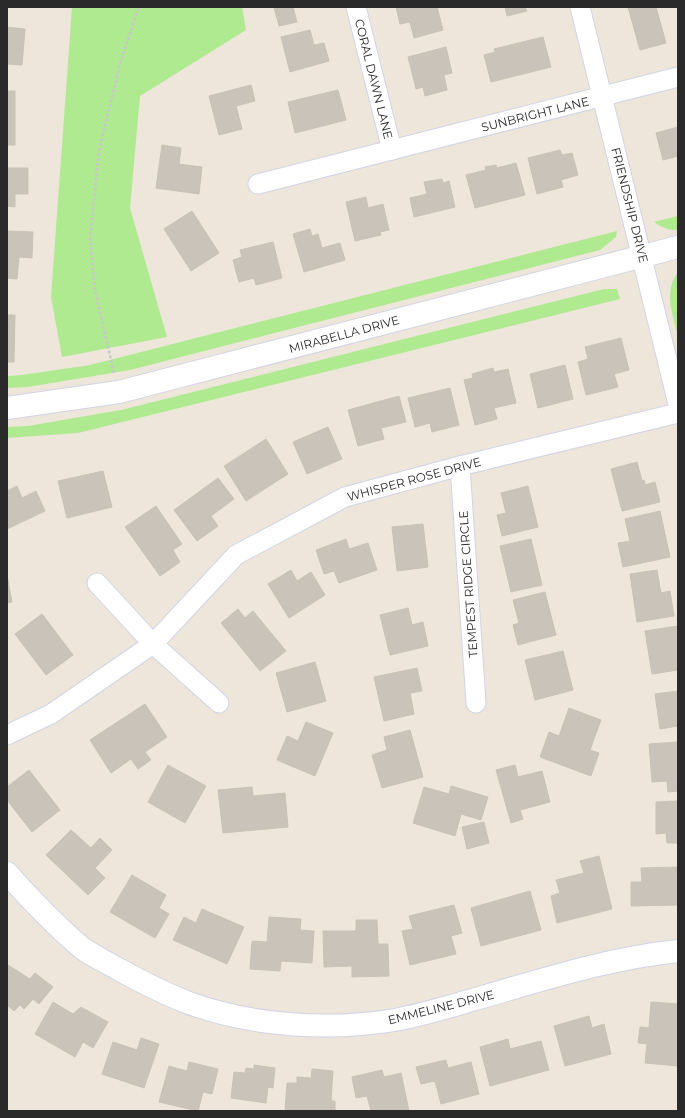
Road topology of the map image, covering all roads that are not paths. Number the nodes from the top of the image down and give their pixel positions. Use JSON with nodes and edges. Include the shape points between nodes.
{"nodes":[{"id":1,"x":356,"y":7,"type":"edge"},
{"id":2,"x":580,"y":7,"type":"edge"},
{"id":3,"x":678,"y":78,"type":"edge"},
{"id":4,"x":603,"y":96,"type":"junction"},
{"id":5,"x":392,"y":150,"type":"junction"},
{"id":6,"x":258,"y":184,"type":"dead end"},
{"id":7,"x":678,"y":247,"type":"edge"},
{"id":8,"x":643,"y":256,"type":"junction"},
{"id":9,"x":678,"y":404,"type":"edge"},
{"id":10,"x":7,"y":408,"type":"edge"},
{"id":11,"x":678,"y":413,"type":"edge"},
{"id":12,"x":460,"y":466,"type":"junction"},
{"id":13,"x":97,"y":583,"type":"dead end"},
{"id":14,"x":153,"y":644,"type":"junction"},
{"id":15,"x":219,"y":703,"type":"dead end"},
{"id":16,"x":476,"y":703,"type":"dead end"},
{"id":17,"x":7,"y":735,"type":"edge"},
{"id":18,"x":7,"y":873,"type":"edge"},
{"id":19,"x":678,"y":951,"type":"edge"}],
"edges":[{"from":1,"to":5,"type":"street","name":"CORAL DAWN LANE"},
{"from":2,"to":4,"type":"street","name":"FRIENDSHIP DRIVE"},
{"from":3,"to":4,"type":"street","name":"SUNBRIGHT LANE"},
{"from":4,"to":5,"type":"street","name":"SUNBRIGHT LANE"},
{"from":4,"to":8,"type":"street","name":"FRIENDSHIP DRIVE"},
{"from":5,"to":6,"type":"street","name":"SUNBRIGHT LANE"},
{"from":7,"to":8,"type":"street","name":"MIRABELLA DRIVE"},
{"from":8,"to":9,"type":"street","name":"FRIENDSHIP DRIVE"},
{"from":8,"to":10,"type":"street","name":"MIRABELLA DRIVE","via":[[119,392]]},
{"from":11,"to":12,"type":"street","name":"WHISPER ROSE DRIVE"},
{"from":12,"to":14,"type":"street","name":"WHISPER ROSE DRIVE","via":[[345,497],[236,555]]},
{"from":12,"to":16,"type":"street","name":"TEMPEST RIDGE CIRCLE"},
{"from":13,"to":14,"type":"street"},
{"from":14,"to":15,"type":"street"},
{"from":14,"to":17,"type":"street","name":"WHISPER ROSE DRIVE","via":[[51,714]]},
{"from":18,"to":19,"type":"street","name":"EMMELINE DRIVE","via":[[39,909],[84,949],[136,979],[197,1005],[242,1018],[295,1024],[346,1025],[395,1020],[590,966]]}]}
